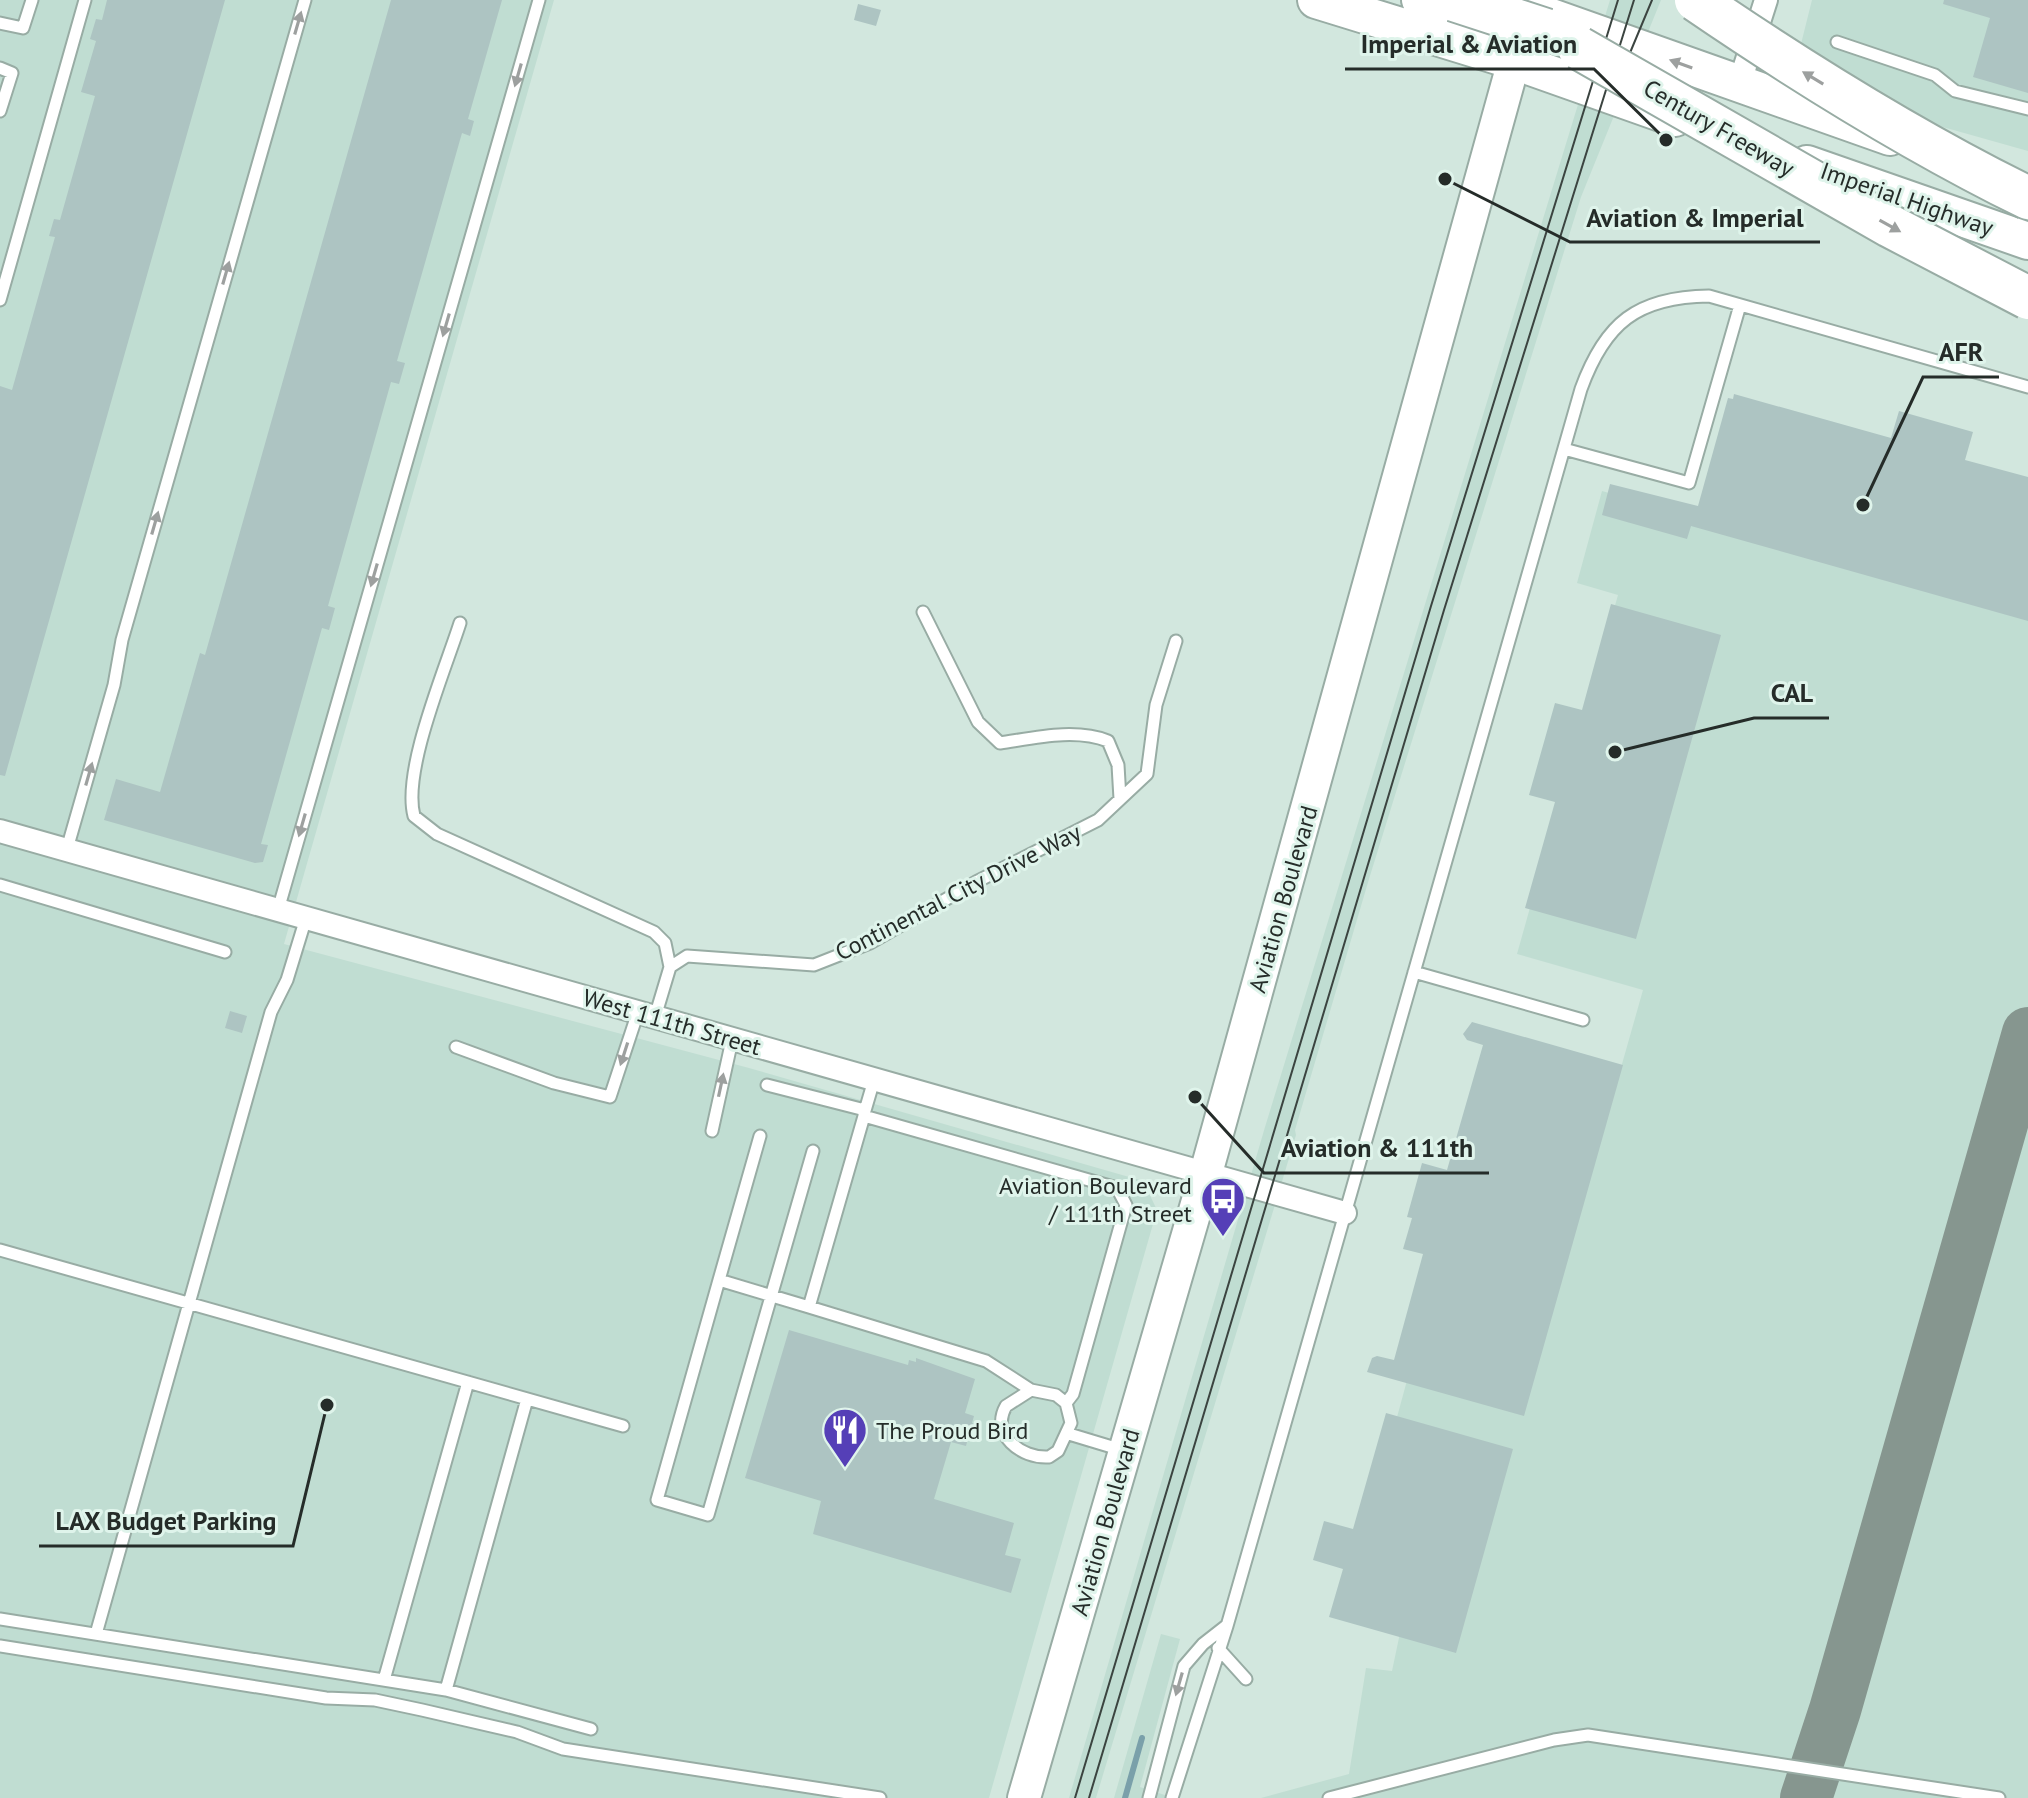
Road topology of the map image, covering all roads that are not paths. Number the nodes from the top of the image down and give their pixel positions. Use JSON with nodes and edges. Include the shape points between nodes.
{"nodes":[{"id":1,"x":32,"y":0,"type":"edge"},
{"id":2,"x":85,"y":0,"type":"edge"},
{"id":3,"x":305,"y":0,"type":"edge"},
{"id":4,"x":539,"y":0,"type":"edge"},
{"id":5,"x":1316,"y":0,"type":"edge"},
{"id":6,"x":1420,"y":0,"type":"edge"},
{"id":7,"x":1454,"y":0,"type":"edge"},
{"id":8,"x":1696,"y":0,"type":"edge"},
{"id":9,"x":1766,"y":0,"type":"edge"},
{"id":10,"x":1533,"y":15,"type":"edge"},
{"id":11,"x":0,"y":23,"type":"edge"},
{"id":12,"x":1837,"y":42,"type":"dead end"},
{"id":13,"x":1514,"y":61,"type":"junction"},
{"id":14,"x":0,"y":68,"type":"edge"},
{"id":15,"x":1739,"y":85,"type":"junction"},
{"id":16,"x":2028,"y":109,"type":"edge"},
{"id":17,"x":0,"y":111,"type":"edge"},
{"id":18,"x":2028,"y":184,"type":"edge"},
{"id":19,"x":1902,"y":197,"type":"junction"},
{"id":20,"x":2028,"y":198,"type":"edge"},
{"id":21,"x":2028,"y":219,"type":"edge"},
{"id":22,"x":2028,"y":241,"type":"edge"},
{"id":23,"x":2028,"y":298,"type":"edge"},
{"id":24,"x":0,"y":300,"type":"edge"},
{"id":25,"x":1740,"y":305,"type":"junction"},
{"id":26,"x":2028,"y":387,"type":"edge"},
{"id":27,"x":1564,"y":449,"type":"junction"},
{"id":28,"x":923,"y":612,"type":"dead end"},
{"id":29,"x":460,"y":623,"type":"dead end"},
{"id":30,"x":1176,"y":641,"type":"dead end"},
{"id":31,"x":1120,"y":799,"type":"junction"},
{"id":32,"x":0,"y":831,"type":"edge"},
{"id":33,"x":67,"y":849,"type":"junction"},
{"id":34,"x":0,"y":885,"type":"edge"},
{"id":35,"x":278,"y":910,"type":"junction"},
{"id":36,"x":306,"y":918,"type":"junction"},
{"id":37,"x":225,"y":952,"type":"dead end"},
{"id":38,"x":670,"y":967,"type":"junction"},
{"id":39,"x":1414,"y":972,"type":"junction"},
{"id":40,"x":647,"y":1015,"type":"junction"},
{"id":41,"x":1583,"y":1020,"type":"dead end"},
{"id":42,"x":732,"y":1040,"type":"junction"},
{"id":43,"x":456,"y":1047,"type":"dead end"},
{"id":44,"x":874,"y":1080,"type":"junction"},
{"id":45,"x":767,"y":1085,"type":"dead end"},
{"id":46,"x":865,"y":1113,"type":"junction"},
{"id":47,"x":712,"y":1131,"type":"dead end"},
{"id":48,"x":760,"y":1136,"type":"dead end"},
{"id":49,"x":813,"y":1151,"type":"dead end"},
{"id":50,"x":1206,"y":1173,"type":"junction"},
{"id":51,"x":1345,"y":1213,"type":"junction"},
{"id":52,"x":0,"y":1250,"type":"edge"},
{"id":53,"x":719,"y":1280,"type":"junction"},
{"id":54,"x":771,"y":1296,"type":"junction"},
{"id":55,"x":190,"y":1304,"type":"junction"},
{"id":56,"x":809,"y":1307,"type":"junction"},
{"id":57,"x":468,"y":1382,"type":"junction"},
{"id":58,"x":1031,"y":1390,"type":"junction"},
{"id":59,"x":527,"y":1399,"type":"junction"},
{"id":60,"x":1066,"y":1403,"type":"junction"},
{"id":61,"x":623,"y":1426,"type":"dead end"},
{"id":62,"x":1069,"y":1434,"type":"junction"},
{"id":63,"x":1126,"y":1451,"type":"junction"},
{"id":64,"x":0,"y":1619,"type":"edge"},
{"id":65,"x":1227,"y":1626,"type":"junction"},
{"id":66,"x":96,"y":1634,"type":"junction"},
{"id":67,"x":0,"y":1646,"type":"edge"},
{"id":68,"x":1218,"y":1648,"type":"junction"},
{"id":69,"x":1246,"y":1679,"type":"dead end"},
{"id":70,"x":384,"y":1680,"type":"junction"},
{"id":71,"x":446,"y":1690,"type":"junction"},
{"id":72,"x":591,"y":1729,"type":"dead end"},
{"id":73,"x":880,"y":1798,"type":"edge"},
{"id":74,"x":1024,"y":1798,"type":"edge"},
{"id":75,"x":1149,"y":1798,"type":"edge"},
{"id":76,"x":1172,"y":1798,"type":"edge"},
{"id":77,"x":1329,"y":1798,"type":"edge"},
{"id":78,"x":1999,"y":1798,"type":"edge"}],
"edges":[{"from":1,"to":11,"type":"lane","via":[[23,28]]},
{"from":2,"to":24,"type":"lane"},
{"from":33,"to":3,"type":"lane","one_way":true},
{"from":4,"to":35,"type":"lane","one_way":true},
{"from":5,"to":13,"type":"main road","name":"Imperial Highway"},
{"from":6,"to":10,"type":"main road","via":[[1507,20]]},
{"from":7,"to":10,"type":"highway","name":"Century Freeway","bridge":true},
{"from":20,"to":8,"type":"highway","one_way":true,"bridge":true,"via":[[1887,123]]},
{"from":9,"to":15,"type":"street"},
{"from":10,"to":13,"type":"main road","name":"Aviation Boulevard"},
{"from":15,"to":10,"type":"main road","one_way":true},
{"from":10,"to":23,"type":"highway","name":"Century Freeway","one_way":true,"bridge":true,"via":[[1890,226]]},
{"from":12,"to":16,"type":"lane","via":[[1935,75],[1955,91]]},
{"from":13,"to":19,"type":"main road","name":"Imperial Highway"},
{"from":13,"to":50,"type":"main road","name":"Aviation Boulevard"},
{"from":14,"to":17,"type":"lane","via":[[12,73]]},
{"from":15,"to":18,"type":"main road"},
{"from":19,"to":21,"type":"main road","via":[[1933,198]]},
{"from":19,"to":22,"type":"main road","name":"Imperial Highway"},
{"from":25,"to":26,"type":"lane"},
{"from":25,"to":27,"type":"lane","via":[[1684,296],[1632,312],[1600,343],[1591,361]]},
{"from":25,"to":27,"type":"lane","via":[[1689,483]]},
{"from":27,"to":39,"type":"lane"},
{"from":28,"to":31,"type":"lane","via":[[978,722],[1000,743],[1043,736],[1108,741],[1118,765]]},
{"from":29,"to":38,"type":"lane","via":[[419,753],[412,789],[414,816],[437,834],[654,932],[665,943]]},
{"from":30,"to":31,"type":"lane","name":"Continental City Drive Way","via":[[1156,705],[1147,774]]},
{"from":31,"to":38,"type":"lane","name":"Continental City Drive Way","via":[[1098,820],[870,943],[814,965],[687,956]]},
{"from":32,"to":33,"type":"street","name":"West 111th Street"},
{"from":33,"to":35,"type":"street","name":"West 111th Street"},
{"from":34,"to":37,"type":"lane"},
{"from":35,"to":36,"type":"street","name":"West 111th Street"},
{"from":36,"to":40,"type":"street","name":"West 111th Street"},
{"from":36,"to":55,"type":"lane","via":[[271,1012]]},
{"from":38,"to":40,"type":"lane"},
{"from":39,"to":41,"type":"lane"},
{"from":39,"to":51,"type":"lane"},
{"from":40,"to":42,"type":"street","name":"West 111th Street"},
{"from":40,"to":43,"type":"lane","one_way":true,"via":[[610,1097]]},
{"from":42,"to":44,"type":"street","name":"West 111th Street"},
{"from":47,"to":42,"type":"lane","one_way":true},
{"from":44,"to":46,"type":"lane"},
{"from":44,"to":50,"type":"street","name":"West 111th Street"},
{"from":45,"to":46,"type":"lane"},
{"from":46,"to":56,"type":"lane"},
{"from":46,"to":60,"type":"lane","via":[[1117,1188],[1123,1196],[1126,1205],[1073,1394]]},
{"from":48,"to":53,"type":"lane"},
{"from":49,"to":54,"type":"lane"},
{"from":50,"to":51,"type":"street","name":"West 111th Street"},
{"from":50,"to":63,"type":"main road","name":"Aviation Boulevard"},
{"from":51,"to":65,"type":"lane"},
{"from":52,"to":55,"type":"lane"},
{"from":53,"to":54,"type":"lane"},
{"from":53,"to":54,"type":"lane","via":[[657,1500],[708,1515]]},
{"from":54,"to":56,"type":"lane"},
{"from":55,"to":57,"type":"lane"},
{"from":55,"to":66,"type":"lane"},
{"from":56,"to":58,"type":"lane","via":[[970,1354]]},
{"from":57,"to":59,"type":"lane"},
{"from":57,"to":70,"type":"lane"},
{"from":58,"to":60,"type":"lane","via":[[1056,1395]]},
{"from":58,"to":62,"type":"lane","via":[[1006,1406],[1000,1415],[1002,1433],[1036,1458],[1058,1451]]},
{"from":59,"to":61,"type":"lane"},
{"from":59,"to":71,"type":"lane"},
{"from":60,"to":62,"type":"lane"},
{"from":62,"to":63,"type":"lane"},
{"from":63,"to":74,"type":"main road","name":"Aviation Boulevard"},
{"from":64,"to":66,"type":"lane"},
{"from":65,"to":68,"type":"lane"},
{"from":65,"to":75,"type":"lane","one_way":true,"via":[[1184,1666]]},
{"from":66,"to":70,"type":"lane"},
{"from":67,"to":73,"type":"lane","via":[[326,1698],[375,1700],[517,1732],[563,1749]]},
{"from":68,"to":69,"type":"lane"},
{"from":68,"to":76,"type":"lane"},
{"from":70,"to":71,"type":"lane"},
{"from":71,"to":72,"type":"lane"},
{"from":77,"to":78,"type":"lane","via":[[1588,1735]]}]}
